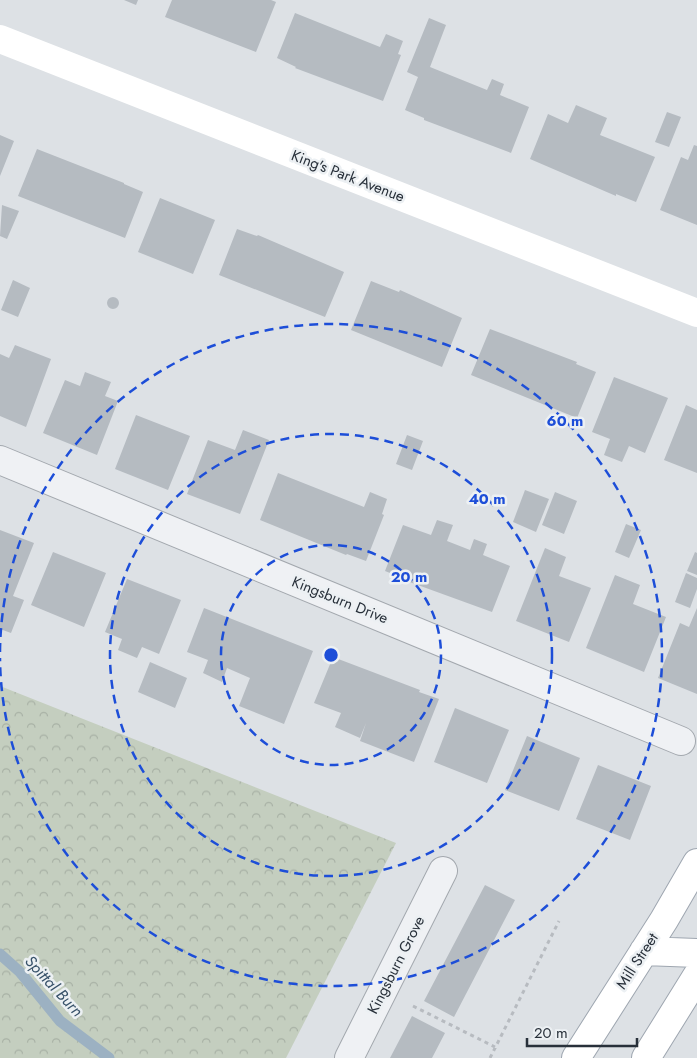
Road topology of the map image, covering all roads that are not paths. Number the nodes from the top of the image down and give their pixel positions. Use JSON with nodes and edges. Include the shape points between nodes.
{"nodes":[{"id":1,"x":0,"y":39,"type":"edge"},
{"id":2,"x":697,"y":313,"type":"edge"},
{"id":3,"x":0,"y":460,"type":"edge"},
{"id":4,"x":681,"y":740,"type":"dead end"},
{"id":5,"x":697,"y":864,"type":"edge"},
{"id":6,"x":443,"y":871,"type":"dead end"},
{"id":7,"x":644,"y":951,"type":"junction"},
{"id":8,"x":697,"y":953,"type":"edge"},
{"id":9,"x":697,"y":976,"type":"edge"},
{"id":10,"x":349,"y":1058,"type":"edge"},
{"id":11,"x":576,"y":1058,"type":"edge"},
{"id":12,"x":646,"y":1058,"type":"edge"}],
"edges":[{"from":1,"to":2,"type":"main road","name":"King's Park Avenue"},
{"from":3,"to":4,"type":"street","name":"Kingsburn Drive"},
{"from":5,"to":7,"type":"main road","name":"Mill Street"},
{"from":6,"to":10,"type":"street","name":"Kingsburn Grove"},
{"from":7,"to":8,"type":"main road"},
{"from":7,"to":11,"type":"main road","name":"Mill Street"},
{"from":9,"to":12,"type":"main road"}]}
